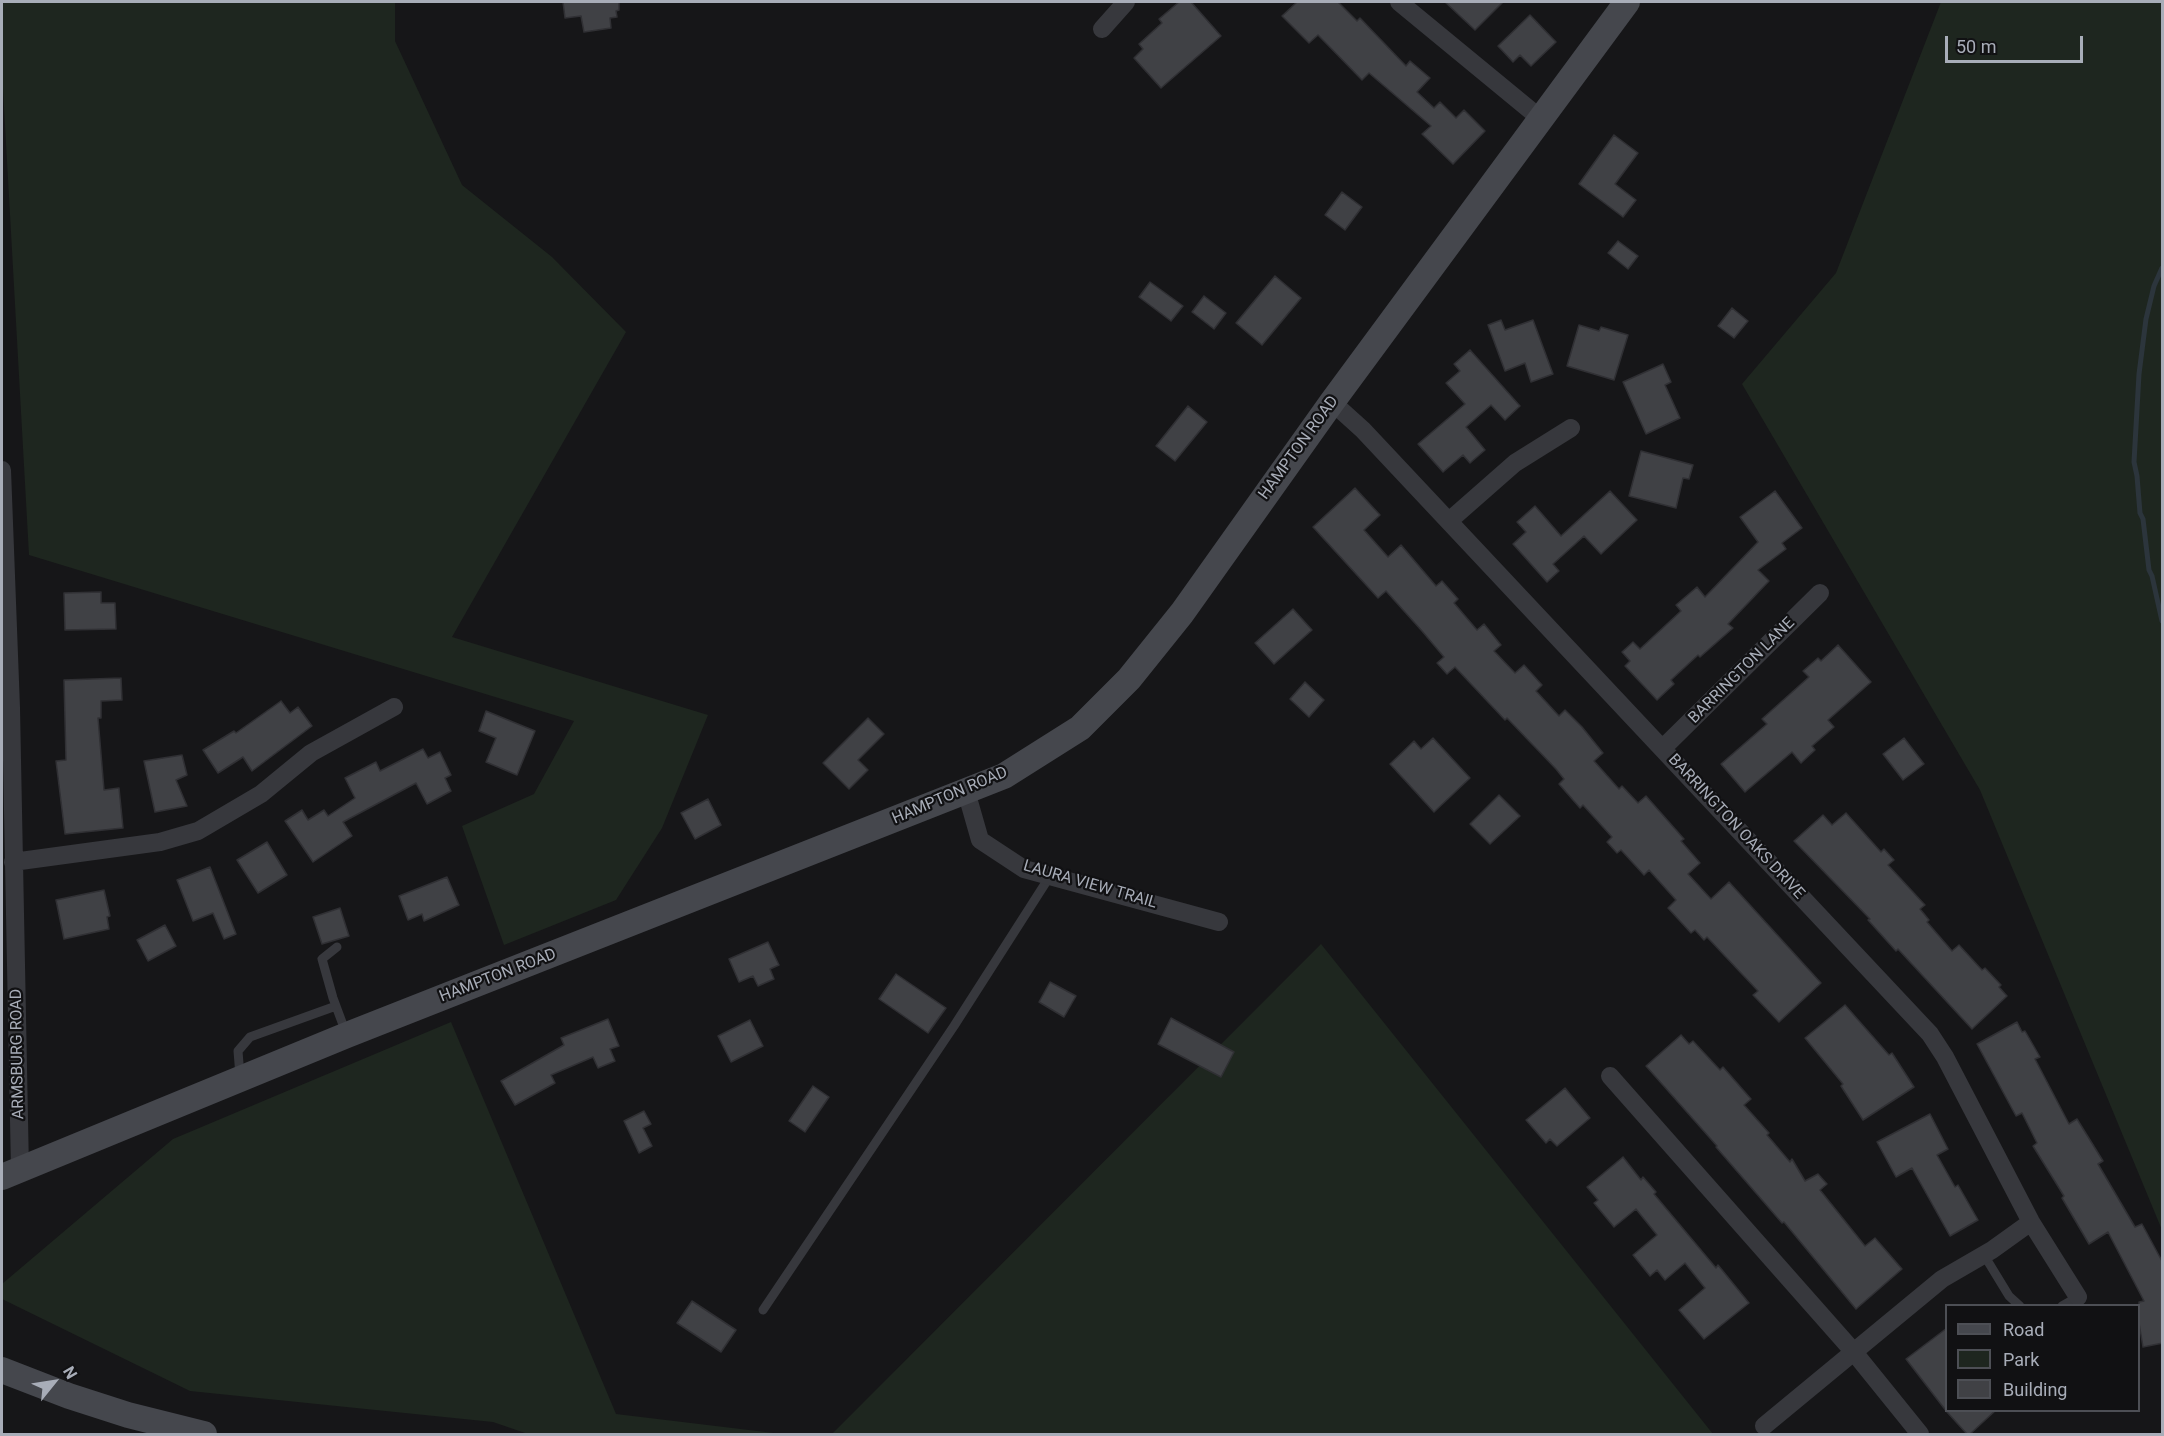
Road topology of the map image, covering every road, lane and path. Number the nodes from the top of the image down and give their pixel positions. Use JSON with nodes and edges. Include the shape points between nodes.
{"nodes":[{"id":1,"x":1126,"y":2,"type":"edge"},
{"id":2,"x":1399,"y":2,"type":"edge"},
{"id":3,"x":1627,"y":2,"type":"edge"},
{"id":4,"x":1102,"y":29,"type":"dead end"},
{"id":5,"x":1541,"y":119,"type":"junction"},
{"id":6,"x":1332,"y":402,"type":"junction"},
{"id":7,"x":1570,"y":429,"type":"dead end"},
{"id":8,"x":2,"y":470,"type":"edge"},
{"id":9,"x":1449,"y":521,"type":"junction"},
{"id":10,"x":1820,"y":593,"type":"dead end"},
{"id":11,"x":394,"y":707,"type":"dead end"},
{"id":12,"x":6,"y":708,"type":"edge"},
{"id":13,"x":1663,"y":748,"type":"junction"},
{"id":14,"x":966,"y":791,"type":"junction"},
{"id":15,"x":13,"y":862,"type":"junction"},
{"id":16,"x":1050,"y":876,"type":"junction"},
{"id":17,"x":1219,"y":922,"type":"dead end"},
{"id":18,"x":337,"y":946,"type":"dead end"},
{"id":19,"x":336,"y":1006,"type":"junction"},
{"id":20,"x":347,"y":1035,"type":"junction"},
{"id":21,"x":1610,"y":1076,"type":"dead end"},
{"id":22,"x":241,"y":1079,"type":"junction"},
{"id":23,"x":11,"y":1174,"type":"edge"},
{"id":24,"x":2031,"y":1222,"type":"junction"},
{"id":25,"x":1984,"y":1254,"type":"junction"},
{"id":26,"x":2070,"y":1301,"type":"edge"},
{"id":27,"x":2019,"y":1304,"type":"edge"},
{"id":28,"x":763,"y":1310,"type":"dead end"},
{"id":29,"x":1853,"y":1351,"type":"junction"},
{"id":30,"x":2,"y":1370,"type":"edge"},
{"id":31,"x":1764,"y":1426,"type":"dead end"},
{"id":32,"x":204,"y":1434,"type":"edge"},
{"id":33,"x":1920,"y":1434,"type":"edge"}],
"edges":[{"from":1,"to":4,"type":"street"},
{"from":2,"to":5,"type":"street"},
{"from":3,"to":5,"type":"main road","name":"HAMPTON ROAD"},
{"from":5,"to":6,"type":"main road","name":"HAMPTON ROAD"},
{"from":6,"to":9,"type":"street","name":"BARRINGTON OAKS DRIVE"},
{"from":6,"to":14,"type":"main road","name":"HAMPTON ROAD","via":[[1182,613],[1129,679],[1080,728],[1004,776]]},
{"from":7,"to":9,"type":"street","via":[[1515,463]]},
{"from":8,"to":12,"type":"street","name":"ARMSBURG ROAD"},
{"from":9,"to":13,"type":"street","name":"BARRINGTON OAKS DRIVE"},
{"from":10,"to":13,"type":"street","name":"BARRINGTON LANE"},
{"from":11,"to":15,"type":"street","via":[[311,753],[261,794],[198,831],[160,842]]},
{"from":12,"to":15,"type":"street","name":"ARMSBURG ROAD"},
{"from":13,"to":24,"type":"street","name":"BARRINGTON OAKS DRIVE","via":[[1930,1035]]},
{"from":14,"to":16,"type":"street","name":"LAURA VIEW TRAIL","via":[[980,840],[1024,869]]},
{"from":14,"to":20,"type":"main road","name":"HAMPTON ROAD"},
{"from":15,"to":23,"type":"street","name":"ARMSBURG ROAD"},
{"from":16,"to":17,"type":"street","name":"LAURA VIEW TRAIL"},
{"from":16,"to":28,"type":"lane"},
{"from":18,"to":19,"type":"lane","via":[[321,959]]},
{"from":19,"to":20,"type":"lane"},
{"from":19,"to":22,"type":"lane","via":[[250,1037],[237,1051]]},
{"from":20,"to":22,"type":"main road","name":"HAMPTON ROAD"},
{"from":21,"to":29,"type":"street"},
{"from":22,"to":23,"type":"main road","name":"HAMPTON ROAD"},
{"from":24,"to":25,"type":"street"},
{"from":24,"to":26,"type":"street","name":"BARRINGTON OAKS DRIVE"},
{"from":25,"to":27,"type":"lane","via":[[2009,1296]]},
{"from":25,"to":29,"type":"street","via":[[1942,1279]]},
{"from":29,"to":31,"type":"street"},
{"from":29,"to":33,"type":"street"},
{"from":30,"to":32,"type":"main road","via":[[128,1415]]}]}
